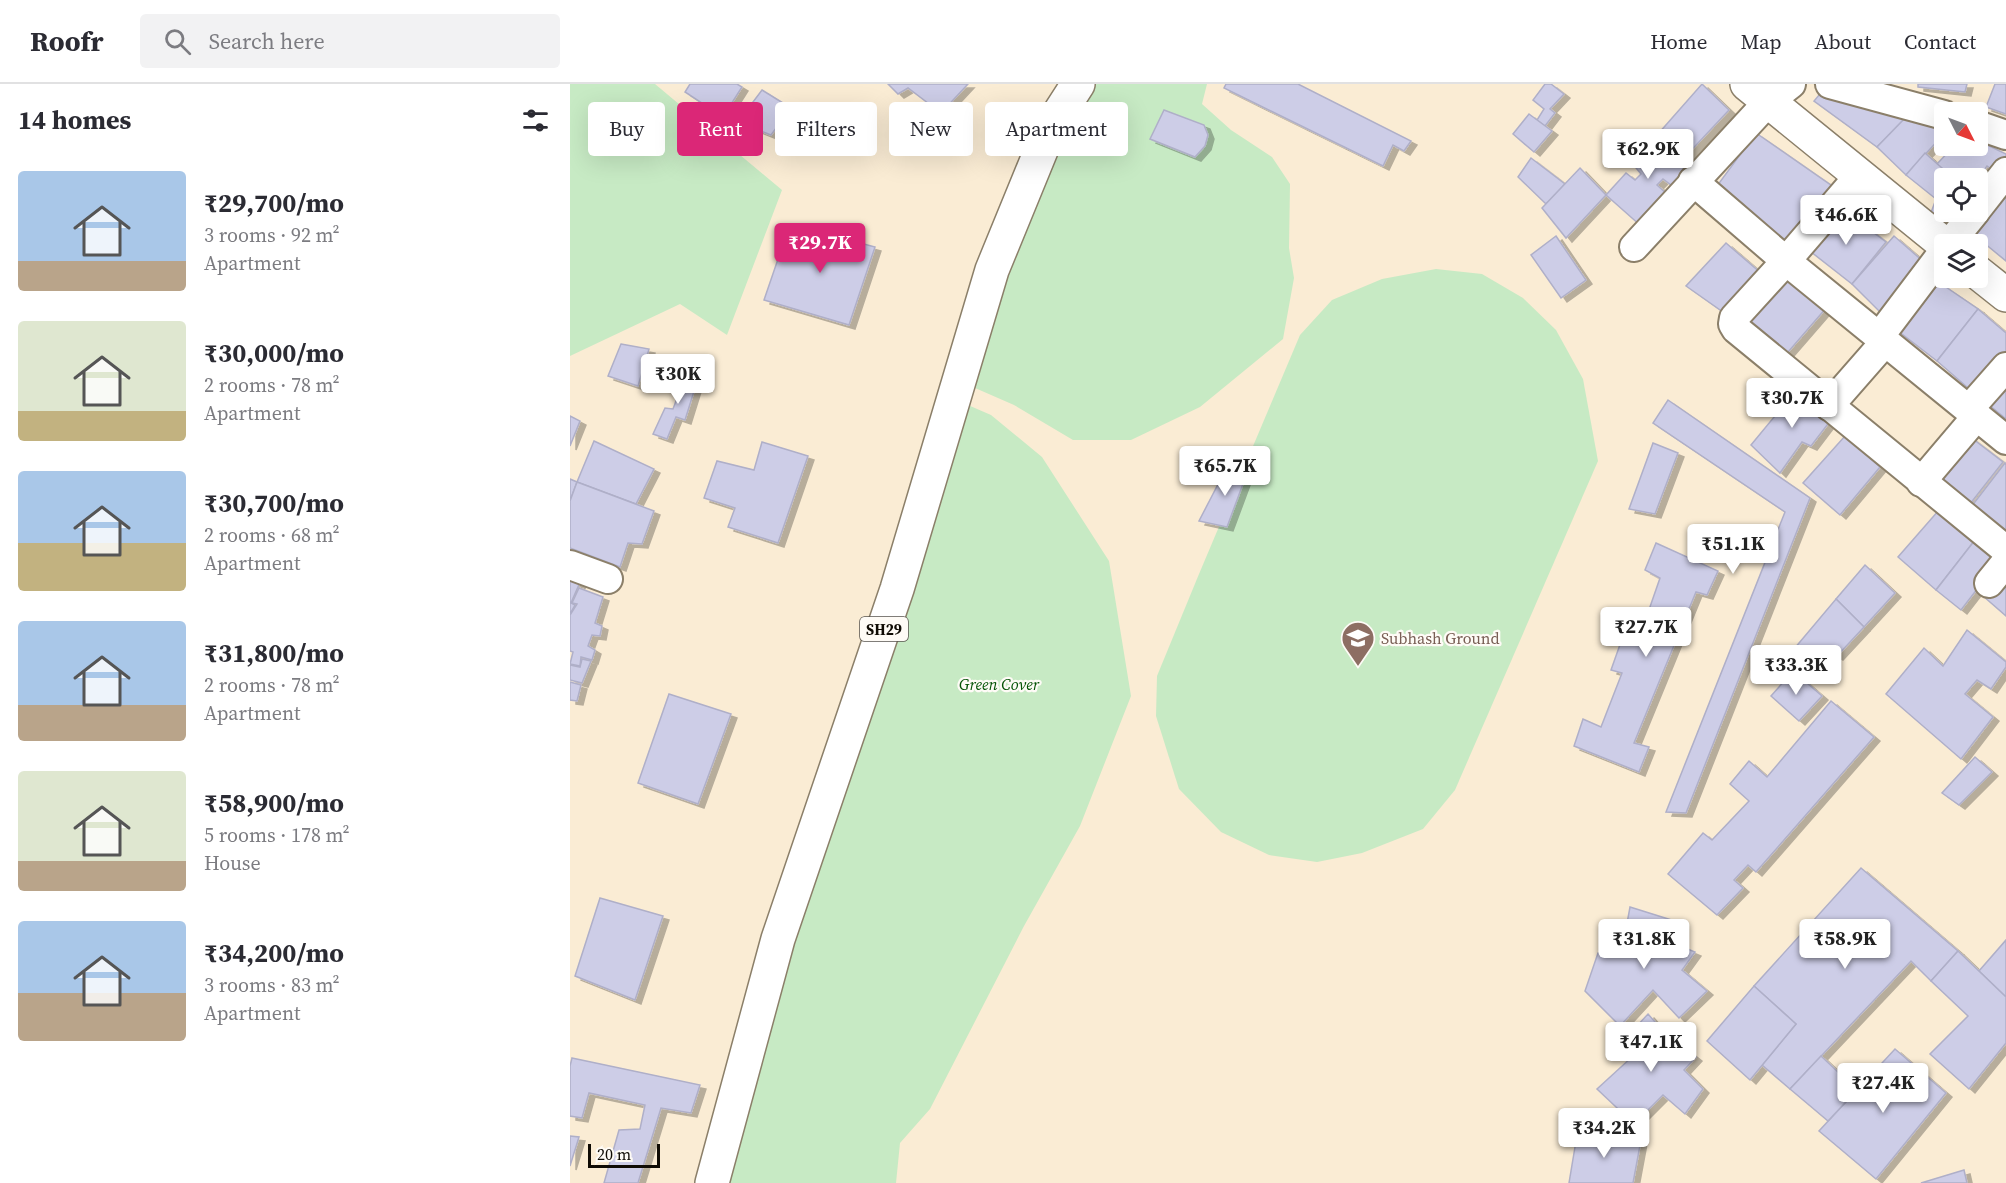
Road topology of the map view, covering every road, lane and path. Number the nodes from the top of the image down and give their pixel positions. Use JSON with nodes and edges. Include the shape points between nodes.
{"nodes":[{"id":1,"x":1078,"y":84,"type":"edge"},
{"id":2,"x":1830,"y":84,"type":"edge"},
{"id":3,"x":1769,"y":90,"type":"edge"},
{"id":4,"x":1934,"y":112,"type":"edge"},
{"id":5,"x":1988,"y":129,"type":"edge"},
{"id":6,"x":2006,"y":135,"type":"edge"},
{"id":7,"x":2006,"y":172,"type":"edge"},
{"id":8,"x":1860,"y":175,"type":"junction"},
{"id":9,"x":1693,"y":181,"type":"junction"},
{"id":10,"x":1988,"y":195,"type":"edge"},
{"id":11,"x":1966,"y":222,"type":"edge"},
{"id":12,"x":1957,"y":234,"type":"edge"},
{"id":13,"x":1934,"y":236,"type":"edge"},
{"id":14,"x":1634,"y":247,"type":"dead end"},
{"id":15,"x":1786,"y":261,"type":"junction"},
{"id":16,"x":1934,"y":265,"type":"edge"},
{"id":17,"x":1988,"y":281,"type":"edge"},
{"id":18,"x":2006,"y":295,"type":"edge"},
{"id":19,"x":1882,"y":340,"type":"junction"},
{"id":20,"x":2006,"y":367,"type":"edge"},
{"id":21,"x":1829,"y":406,"type":"junction"},
{"id":22,"x":1973,"y":413,"type":"junction"},
{"id":23,"x":2006,"y":440,"type":"edge"},
{"id":24,"x":1921,"y":482,"type":"junction"},
{"id":25,"x":2006,"y":550,"type":"edge"},
{"id":26,"x":570,"y":565,"type":"edge"},
{"id":27,"x":608,"y":579,"type":"dead end"},
{"id":28,"x":712,"y":1183,"type":"edge"}],
"edges":[{"from":1,"to":28,"type":"main road","number":"SH29","via":[[1051,126],[992,270],[897,589],[778,939]]},
{"from":2,"to":4,"type":"street"},
{"from":3,"to":8,"type":"main road"},
{"from":3,"to":9,"type":"street"},
{"from":5,"to":6,"type":"street"},
{"from":7,"to":10,"type":"street"},
{"from":8,"to":13,"type":"main road"},
{"from":8,"to":15,"type":"street"},
{"from":9,"to":14,"type":"street"},
{"from":9,"to":15,"type":"street"},
{"from":11,"to":12,"type":"street"},
{"from":15,"to":19,"type":"street"},
{"from":15,"to":21,"type":"street","via":[[1734,318],[1733,324]]},
{"from":16,"to":19,"type":"street"},
{"from":17,"to":18,"type":"main road"},
{"from":19,"to":21,"type":"street"},
{"from":19,"to":22,"type":"street"},
{"from":20,"to":22,"type":"street"},
{"from":21,"to":24,"type":"street"},
{"from":22,"to":23,"type":"street"},
{"from":22,"to":24,"type":"street"},
{"from":24,"to":25,"type":"street"},
{"from":26,"to":27,"type":"street"}]}
